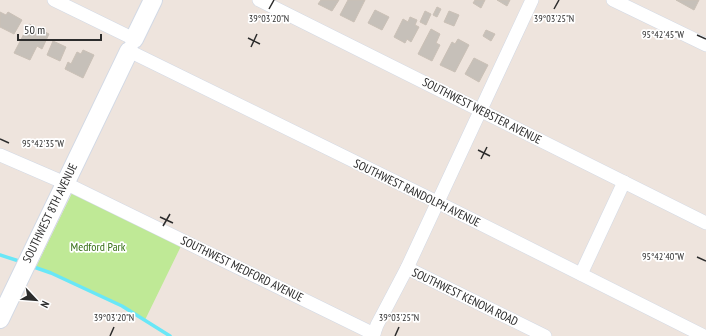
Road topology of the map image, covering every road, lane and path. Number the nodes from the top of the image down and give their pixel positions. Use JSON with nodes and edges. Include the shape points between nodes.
{"nodes":[{"id":1,"x":54,"y":0,"type":"edge"},
{"id":2,"x":153,"y":0,"type":"edge"},
{"id":3,"x":258,"y":0,"type":"edge"},
{"id":4,"x":532,"y":0,"type":"edge"},
{"id":5,"x":613,"y":0,"type":"edge"},
{"id":6,"x":131,"y":45,"type":"junction"},
{"id":7,"x":706,"y":45,"type":"edge"},
{"id":8,"x":480,"y":110,"type":"junction"},
{"id":9,"x":0,"y":155,"type":"edge"},
{"id":10,"x":624,"y":182,"type":"junction"},
{"id":11,"x":65,"y":183,"type":"junction"},
{"id":12,"x":437,"y":202,"type":"junction"},
{"id":13,"x":706,"y":223,"type":"edge"},
{"id":14,"x":407,"y":268,"type":"junction"},
{"id":15,"x":581,"y":274,"type":"junction"},
{"id":16,"x":0,"y":319,"type":"edge"},
{"id":17,"x":373,"y":335,"type":"edge"},
{"id":18,"x":545,"y":336,"type":"edge"},
{"id":19,"x":704,"y":336,"type":"edge"}],
"edges":[{"from":1,"to":6,"type":"street","name":"SOUTHWEST RANDOLPH AVENUE"},
{"from":2,"to":6,"type":"street","name":"SOUTHWEST 8TH AVENUE"},
{"from":3,"to":8,"type":"street","name":"SOUTHWEST WEBSTER AVENUE"},
{"from":4,"to":8,"type":"street"},
{"from":5,"to":7,"type":"street"},
{"from":6,"to":11,"type":"street","name":"SOUTHWEST 8TH AVENUE"},
{"from":6,"to":12,"type":"street","name":"SOUTHWEST RANDOLPH AVENUE"},
{"from":8,"to":10,"type":"street","name":"SOUTHWEST WEBSTER AVENUE"},
{"from":8,"to":12,"type":"street"},
{"from":9,"to":11,"type":"street","name":"SOUTHWEST MEDFORD AVENUE"},
{"from":10,"to":13,"type":"street","name":"SOUTHWEST WEBSTER AVENUE"},
{"from":10,"to":15,"type":"street"},
{"from":11,"to":16,"type":"street","name":"SOUTHWEST 8TH AVENUE"},
{"from":11,"to":17,"type":"street","name":"SOUTHWEST MEDFORD AVENUE"},
{"from":12,"to":14,"type":"street"},
{"from":12,"to":15,"type":"street","name":"SOUTHWEST RANDOLPH AVENUE"},
{"from":14,"to":17,"type":"street"},
{"from":14,"to":18,"type":"street","name":"SOUTHWEST KENOVA ROAD"},
{"from":15,"to":19,"type":"street","name":"SOUTHWEST RANDOLPH AVENUE"}]}
